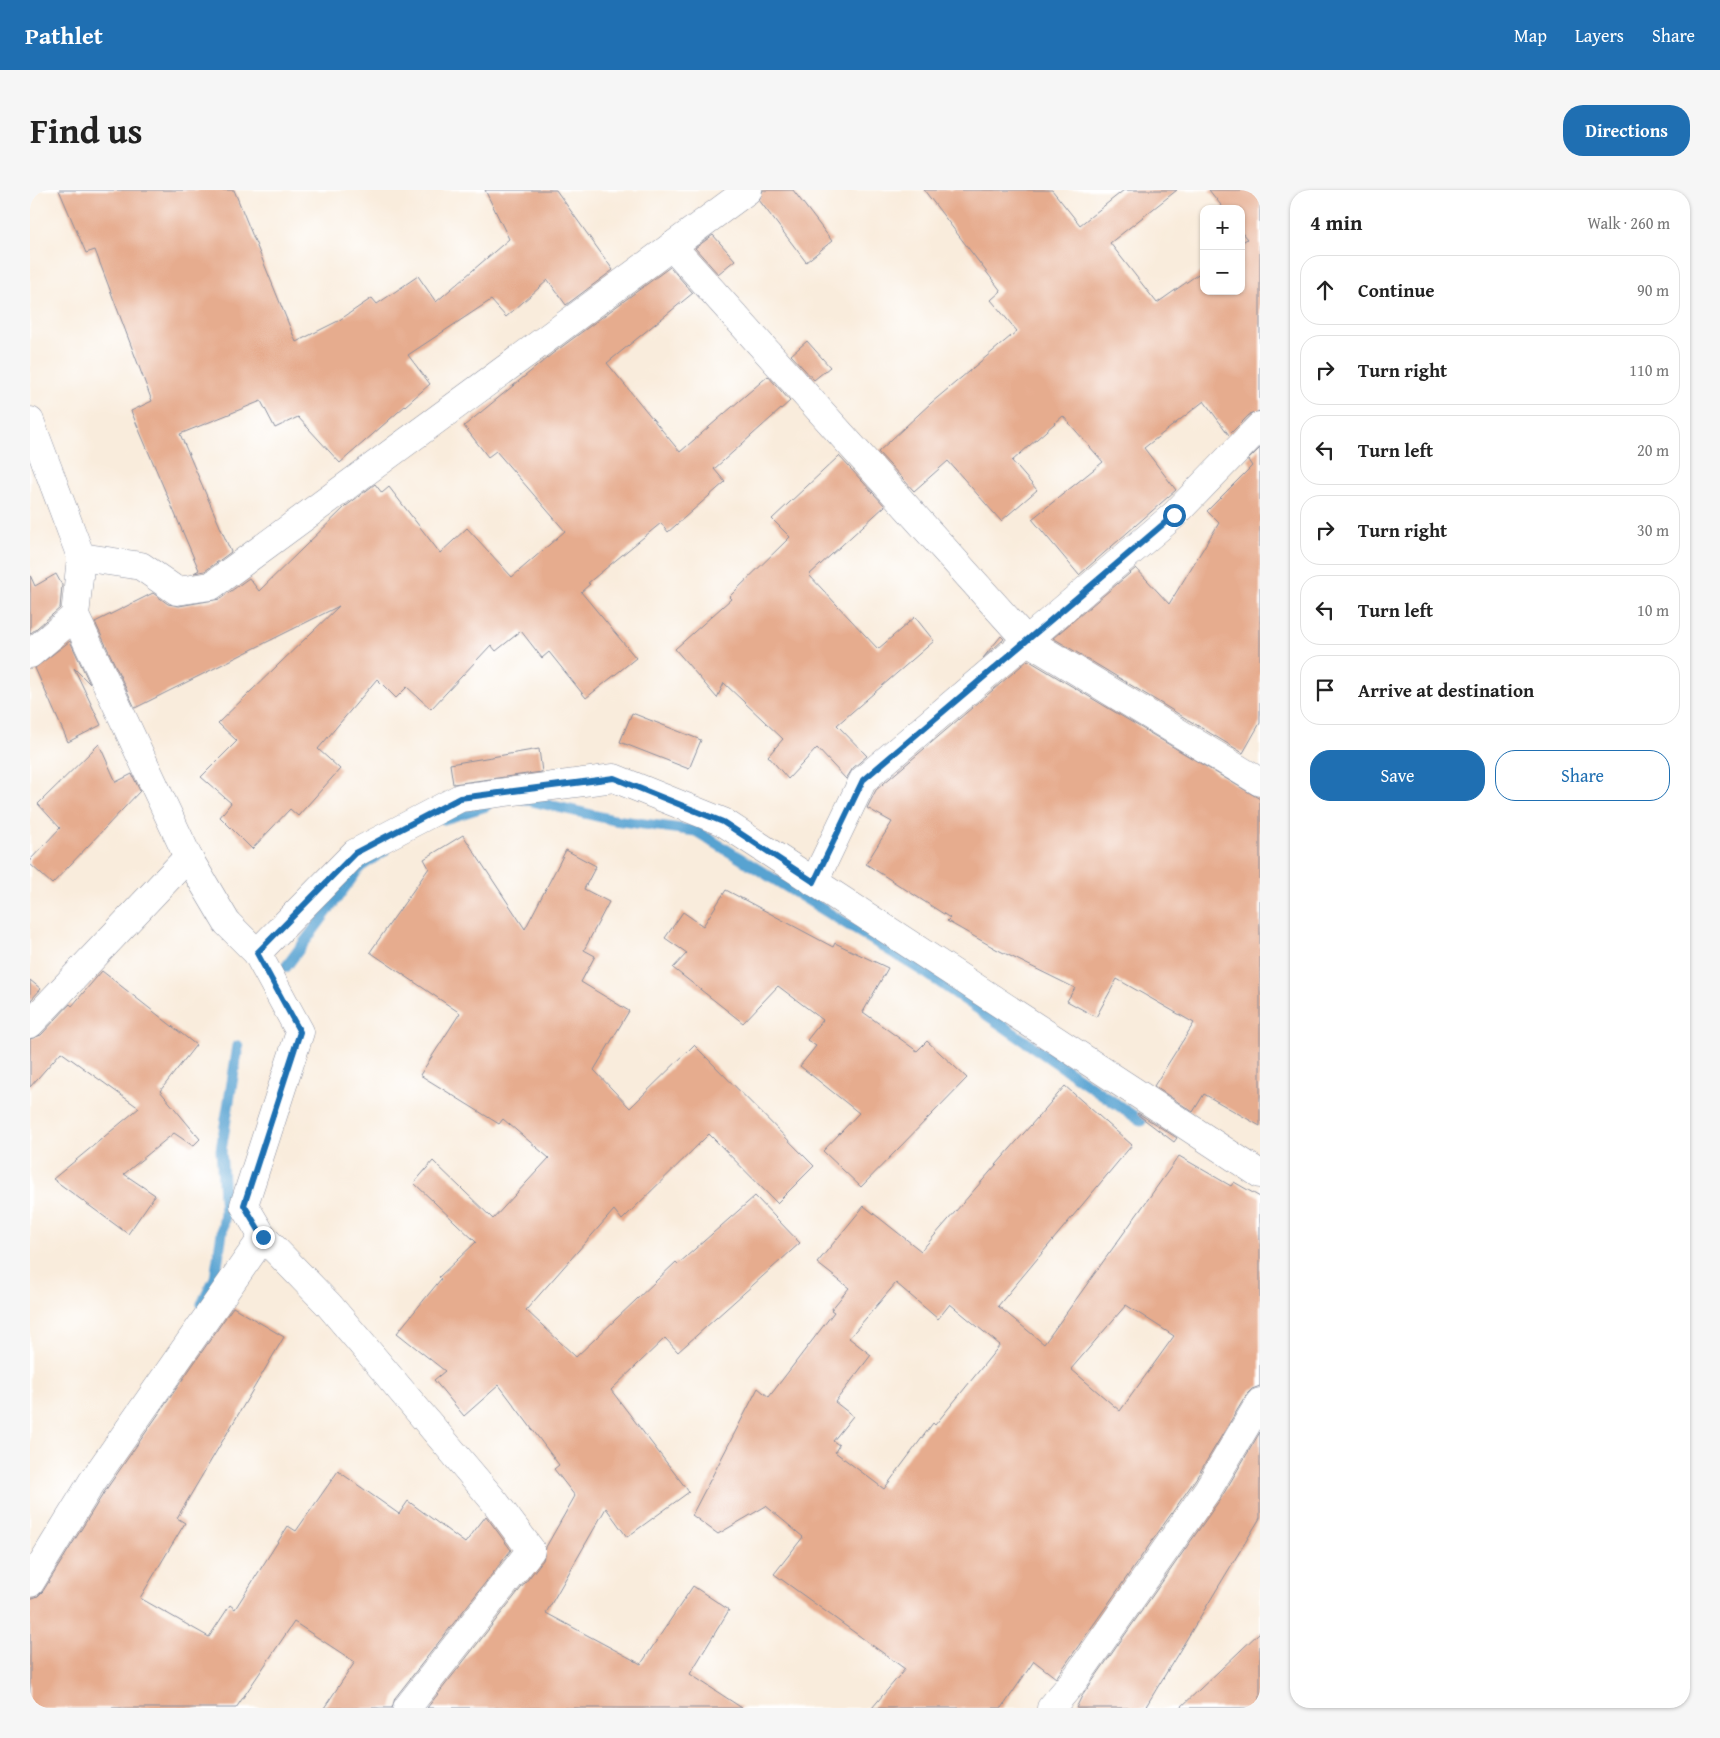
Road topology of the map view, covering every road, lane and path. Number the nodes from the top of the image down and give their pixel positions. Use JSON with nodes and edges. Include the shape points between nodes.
{"nodes":[{"id":1,"x":748,"y":190,"type":"edge"},
{"id":2,"x":672,"y":246,"type":"junction"},
{"id":3,"x":30,"y":421,"type":"edge"},
{"id":4,"x":1260,"y":426,"type":"edge"},
{"id":5,"x":81,"y":557,"type":"junction"},
{"id":6,"x":75,"y":616,"type":"junction"},
{"id":7,"x":1026,"y":640,"type":"junction"},
{"id":8,"x":30,"y":654,"type":"edge"},
{"id":9,"x":1260,"y":782,"type":"edge"},
{"id":10,"x":188,"y":858,"type":"junction"},
{"id":11,"x":814,"y":882,"type":"junction"},
{"id":12,"x":257,"y":953,"type":"junction"},
{"id":13,"x":30,"y":1024,"type":"edge"},
{"id":14,"x":1260,"y":1174,"type":"edge"},
{"id":15,"x":263,"y":1237,"type":"junction"},
{"id":16,"x":1260,"y":1402,"type":"edge"},
{"id":17,"x":30,"y":1583,"type":"edge"},
{"id":18,"x":407,"y":1708,"type":"edge"},
{"id":19,"x":1051,"y":1708,"type":"edge"}],
"edges":[{"from":1,"to":2,"type":"street"},
{"from":2,"to":5,"type":"street","via":[[212,586],[177,592],[142,566]]},
{"from":2,"to":7,"type":"street"},
{"from":3,"to":5,"type":"street"},
{"from":4,"to":7,"type":"street","via":[[1174,515]]},
{"from":5,"to":6,"type":"street"},
{"from":6,"to":8,"type":"street"},
{"from":6,"to":10,"type":"street"},
{"from":7,"to":9,"type":"street"},
{"from":7,"to":11,"type":"street","via":[[863,780]]},
{"from":10,"to":12,"type":"street","via":[[227,923]]},
{"from":10,"to":13,"type":"street"},
{"from":11,"to":12,"type":"street","via":[[723,822],[614,778],[460,798],[355,853]]},
{"from":11,"to":14,"type":"street"},
{"from":12,"to":15,"type":"street","via":[[300,1032],[244,1205]]},
{"from":15,"to":17,"type":"street","via":[[92,1482]]},
{"from":15,"to":18,"type":"street","via":[[329,1305],[531,1550]]},
{"from":16,"to":19,"type":"street","via":[[1208,1489],[1073,1682]]}]}
